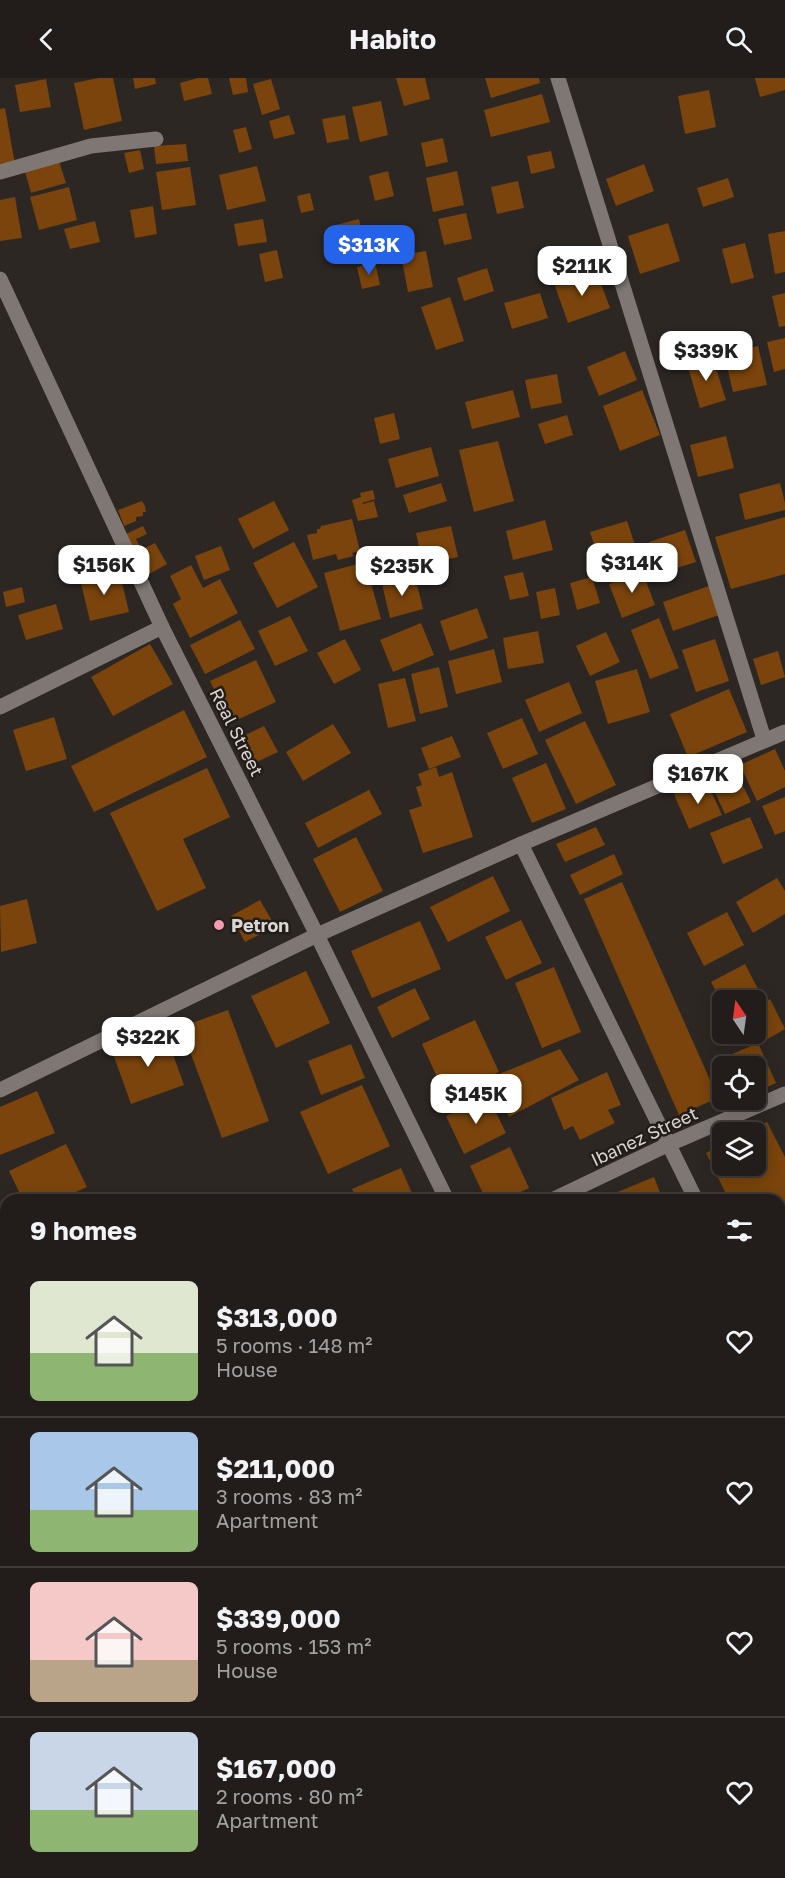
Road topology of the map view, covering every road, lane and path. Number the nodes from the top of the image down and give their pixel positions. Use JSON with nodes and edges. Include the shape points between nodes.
{"nodes":[{"id":1,"x":558,"y":78,"type":"edge"},
{"id":2,"x":156,"y":138,"type":"dead end"},
{"id":3,"x":0,"y":172,"type":"edge"},
{"id":4,"x":0,"y":279,"type":"edge"},
{"id":5,"x":162,"y":627,"type":"junction"},
{"id":6,"x":0,"y":707,"type":"edge"},
{"id":7,"x":785,"y":732,"type":"edge"},
{"id":8,"x":764,"y":739,"type":"junction"},
{"id":9,"x":521,"y":844,"type":"junction"},
{"id":10,"x":317,"y":935,"type":"junction"},
{"id":11,"x":0,"y":1090,"type":"edge"},
{"id":12,"x":785,"y":1094,"type":"edge"},
{"id":13,"x":668,"y":1145,"type":"junction"},
{"id":14,"x":444,"y":1194,"type":"edge"},
{"id":15,"x":565,"y":1194,"type":"edge"},
{"id":16,"x":693,"y":1194,"type":"edge"}],
"edges":[{"from":1,"to":8,"type":"street"},
{"from":2,"to":3,"type":"street","via":[[91,146]]},
{"from":4,"to":5,"type":"street","name":"Real Street"},
{"from":5,"to":6,"type":"street"},
{"from":5,"to":10,"type":"street","name":"Real Street"},
{"from":7,"to":8,"type":"street"},
{"from":8,"to":9,"type":"street"},
{"from":9,"to":10,"type":"street"},
{"from":9,"to":13,"type":"street"},
{"from":10,"to":11,"type":"street"},
{"from":10,"to":14,"type":"street","name":"Real Street"},
{"from":12,"to":13,"type":"street","name":"Ibanez Street"},
{"from":13,"to":15,"type":"street","name":"Ibanez Street"},
{"from":13,"to":16,"type":"street"}]}
